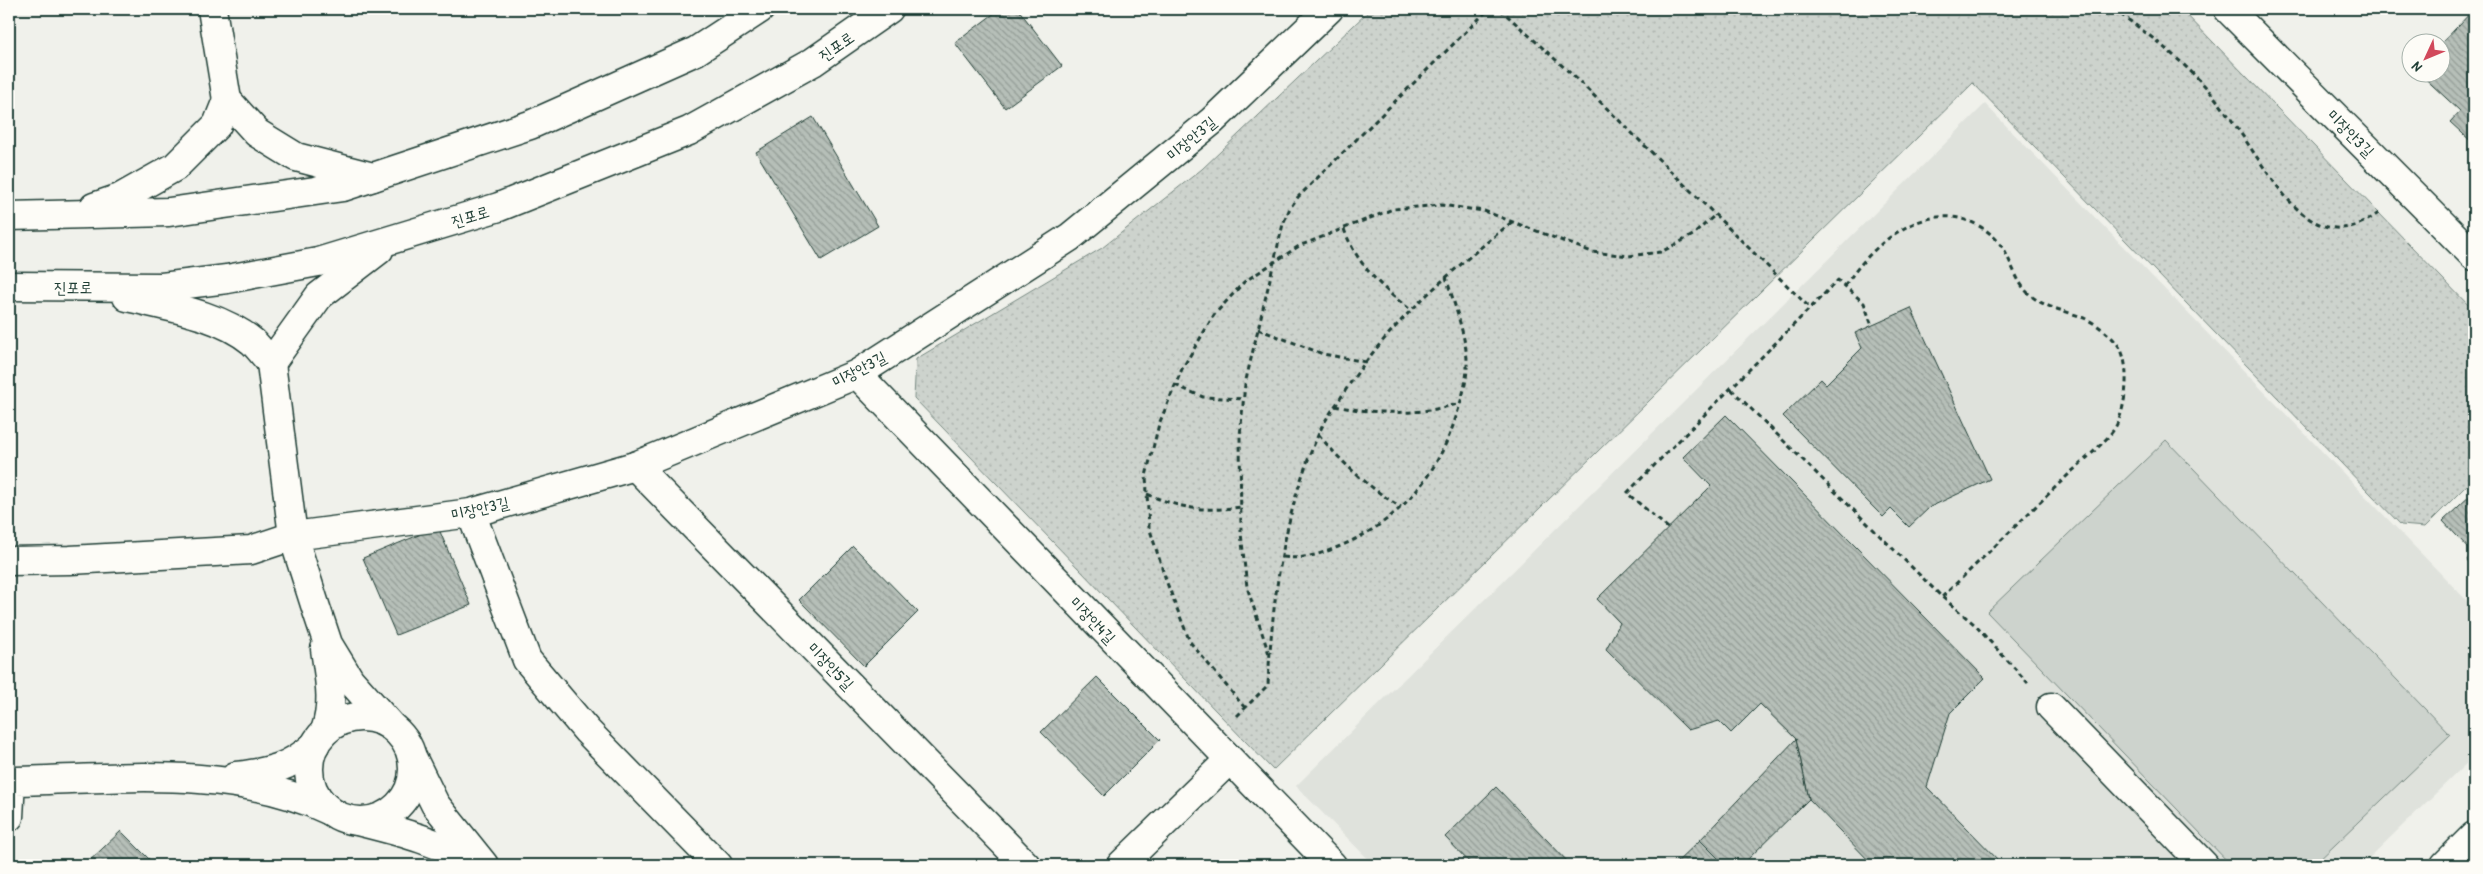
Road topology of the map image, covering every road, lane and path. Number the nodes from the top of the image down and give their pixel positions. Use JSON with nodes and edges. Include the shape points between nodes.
{"nodes":[{"id":1,"x":212,"y":9,"type":"edge"},
{"id":2,"x":760,"y":9,"type":"edge"},
{"id":3,"x":888,"y":9,"type":"edge"},
{"id":4,"x":1329,"y":9,"type":"edge"},
{"id":5,"x":1489,"y":9,"type":"edge"},
{"id":6,"x":1500,"y":9,"type":"edge"},
{"id":7,"x":2113,"y":9,"type":"edge"},
{"id":8,"x":2228,"y":9,"type":"edge"},
{"id":9,"x":228,"y":100,"type":"junction"},
{"id":10,"x":373,"y":177,"type":"junction"},
{"id":11,"x":2406,"y":188,"type":"junction"},
{"id":12,"x":72,"y":215,"type":"junction"},
{"id":13,"x":1715,"y":215,"type":"junction"},
{"id":14,"x":9,"y":216,"type":"edge"},
{"id":15,"x":1513,"y":220,"type":"junction"},
{"id":16,"x":1344,"y":229,"type":"junction"},
{"id":17,"x":395,"y":239,"type":"junction"},
{"id":18,"x":2474,"y":256,"type":"edge"},
{"id":19,"x":1275,"y":259,"type":"junction"},
{"id":20,"x":1446,"y":277,"type":"junction"},
{"id":21,"x":9,"y":286,"type":"edge"},
{"id":22,"x":80,"y":286,"type":"junction"},
{"id":23,"x":1845,"y":286,"type":"junction"},
{"id":24,"x":1810,"y":308,"type":"junction"},
{"id":25,"x":1411,"y":310,"type":"junction"},
{"id":26,"x":1872,"y":326,"type":"dead end"},
{"id":27,"x":1258,"y":330,"type":"junction"},
{"id":28,"x":1366,"y":362,"type":"junction"},
{"id":29,"x":271,"y":363,"type":"junction"},
{"id":30,"x":857,"y":374,"type":"junction"},
{"id":31,"x":1175,"y":385,"type":"junction"},
{"id":32,"x":1731,"y":389,"type":"junction"},
{"id":33,"x":1244,"y":399,"type":"junction"},
{"id":34,"x":1461,"y":402,"type":"junction"},
{"id":35,"x":1335,"y":406,"type":"junction"},
{"id":36,"x":1318,"y":434,"type":"junction"},
{"id":37,"x":635,"y":466,"type":"junction"},
{"id":38,"x":1147,"y":494,"type":"junction"},
{"id":39,"x":1241,"y":507,"type":"junction"},
{"id":40,"x":1402,"y":507,"type":"junction"},
{"id":41,"x":471,"y":513,"type":"junction"},
{"id":42,"x":1668,"y":528,"type":"dead end"},
{"id":43,"x":293,"y":536,"type":"junction"},
{"id":44,"x":1283,"y":557,"type":"junction"},
{"id":45,"x":9,"y":561,"type":"edge"},
{"id":46,"x":1942,"y":597,"type":"junction"},
{"id":47,"x":316,"y":608,"type":"junction"},
{"id":48,"x":1269,"y":654,"type":"junction"},
{"id":49,"x":2051,"y":707,"type":"joint"},
{"id":50,"x":391,"y":726,"type":"junction"},
{"id":51,"x":320,"y":738,"type":"junction"},
{"id":52,"x":411,"y":753,"type":"junction"},
{"id":53,"x":1228,"y":761,"type":"junction"},
{"id":54,"x":208,"y":780,"type":"junction"},
{"id":55,"x":10,"y":781,"type":"edge"},
{"id":56,"x":328,"y":810,"type":"junction"},
{"id":57,"x":9,"y":817,"type":"edge"},
{"id":58,"x":360,"y":822,"type":"junction"},
{"id":59,"x":2474,"y":836,"type":"edge"},
{"id":60,"x":476,"y":865,"type":"edge"},
{"id":61,"x":484,"y":865,"type":"edge"},
{"id":62,"x":718,"y":865,"type":"edge"},
{"id":63,"x":1026,"y":865,"type":"edge"},
{"id":64,"x":1121,"y":865,"type":"edge"},
{"id":65,"x":1332,"y":865,"type":"edge"},
{"id":66,"x":2204,"y":865,"type":"edge"},
{"id":67,"x":2446,"y":865,"type":"edge"}],
"edges":[{"from":1,"to":9,"type":"street"},
{"from":2,"to":10,"type":"street","via":[[696,51],[530,124]]},
{"from":3,"to":17,"type":"street","name":"진포로","via":[[813,62],[689,131],[499,207]]},
{"from":4,"to":30,"type":"street","name":"미장안3길","via":[[1212,121],[1070,237]]},
{"from":5,"to":19,"type":"path","via":[[1298,197],[1283,224]]},
{"from":6,"to":13,"type":"path","via":[[1579,81]]},
{"from":7,"to":11,"type":"path","via":[[2165,49],[2204,85],[2279,189],[2307,219],[2339,229],[2354,227],[2369,220]]},
{"from":8,"to":11,"type":"street","name":"미장안3길"},
{"from":9,"to":10,"type":"street","via":[[257,133],[296,158]]},
{"from":9,"to":12,"type":"street","via":[[217,125],[175,167],[120,198]]},
{"from":10,"to":12,"type":"street","via":[[343,187],[170,212]]},
{"from":11,"to":18,"type":"street","name":"미장안3길"},
{"from":12,"to":14,"type":"street"},
{"from":13,"to":15,"type":"path","via":[[1693,235],[1661,252],[1629,256],[1592,252]]},
{"from":13,"to":24,"type":"path"},
{"from":15,"to":16,"type":"path","via":[[1484,211],[1441,205],[1393,209]]},
{"from":15,"to":20,"type":"path"},
{"from":16,"to":19,"type":"path"},
{"from":16,"to":25,"type":"path","via":[[1358,258],[1375,279]]},
{"from":17,"to":22,"type":"street","name":"진포로","via":[[318,262],[227,279],[162,287]]},
{"from":17,"to":29,"type":"street","via":[[319,296]]},
{"from":19,"to":27,"type":"path"},
{"from":19,"to":31,"type":"path","via":[[1244,282],[1214,315]]},
{"from":20,"to":25,"type":"path"},
{"from":20,"to":34,"type":"path","via":[[1468,364]]},
{"from":21,"to":22,"type":"street","name":"진포로"},
{"from":22,"to":29,"type":"street","via":[[178,309],[233,329],[254,343]]},
{"from":23,"to":24,"type":"path","via":[[1838,280]]},
{"from":23,"to":26,"type":"path","via":[[1864,304]]},
{"from":23,"to":46,"type":"path","via":[[1876,250],[1908,224],[1930,216],[1955,217],[1976,226],[2002,246],[2027,292],[2044,304],[2086,319],[2104,331],[2121,350],[2126,371],[2117,425]]},
{"from":24,"to":32,"type":"path"},
{"from":25,"to":28,"type":"path"},
{"from":27,"to":28,"type":"path","via":[[1323,354]]},
{"from":27,"to":33,"type":"path"},
{"from":28,"to":35,"type":"path"},
{"from":29,"to":43,"type":"street"},
{"from":30,"to":37,"type":"street","name":"미장안3길"},
{"from":30,"to":53,"type":"street","name":"미장안4길"},
{"from":31,"to":33,"type":"path","via":[[1203,398]]},
{"from":31,"to":38,"type":"path","via":[[1159,424],[1146,476]]},
{"from":32,"to":42,"type":"path","via":[[1627,494]]},
{"from":32,"to":46,"type":"path"},
{"from":33,"to":39,"type":"path","via":[[1240,436]]},
{"from":34,"to":35,"type":"path","via":[[1432,410],[1402,413]]},
{"from":34,"to":40,"type":"path","via":[[1447,443],[1424,485]]},
{"from":35,"to":36,"type":"path"},
{"from":36,"to":40,"type":"path","via":[[1361,478]]},
{"from":36,"to":44,"type":"path","via":[[1302,475]]},
{"from":37,"to":41,"type":"street","name":"미장안3길"},
{"from":37,"to":63,"type":"street","name":"미장안5길"},
{"from":38,"to":39,"type":"path","via":[[1192,510]]},
{"from":38,"to":48,"type":"path","via":[[1149,528],[1166,583],[1190,642],[1245,708],[1268,684]]},
{"from":39,"to":48,"type":"path","via":[[1247,587]]},
{"from":40,"to":44,"type":"path","via":[[1362,537],[1324,553],[1294,559]]},
{"from":41,"to":43,"type":"street","name":"미장안3길"},
{"from":41,"to":62,"type":"street","via":[[527,660],[587,731]]},
{"from":43,"to":45,"type":"street","name":"미장안3길","via":[[251,550]]},
{"from":43,"to":47,"type":"street"},
{"from":44,"to":48,"type":"path"},
{"from":46,"to":49,"type":"path","via":[[1974,624]]},
{"from":47,"to":50,"type":"street","via":[[328,644],[350,680]]},
{"from":47,"to":51,"type":"street","via":[[332,696],[331,714]]},
{"from":49,"to":66,"type":"street"},
{"from":50,"to":51,"type":"street","via":[[375,718],[357,717],[340,721]]},
{"from":50,"to":52,"type":"street"},
{"from":51,"to":54,"type":"street","via":[[297,761],[266,773]]},
{"from":51,"to":56,"type":"street","via":[[309,762],[310,780],[316,796]]},
{"from":52,"to":58,"type":"street","via":[[412,786],[404,801],[376,820]]},
{"from":52,"to":61,"type":"street","via":[[435,804]]},
{"from":53,"to":64,"type":"street"},
{"from":53,"to":65,"type":"street","name":"미장안4길"},
{"from":54,"to":55,"type":"street"},
{"from":54,"to":56,"type":"street","via":[[291,794]]},
{"from":55,"to":57,"type":"street"},
{"from":56,"to":58,"type":"street"},
{"from":58,"to":60,"type":"street","via":[[409,834]]},
{"from":59,"to":67,"type":"street"}]}
